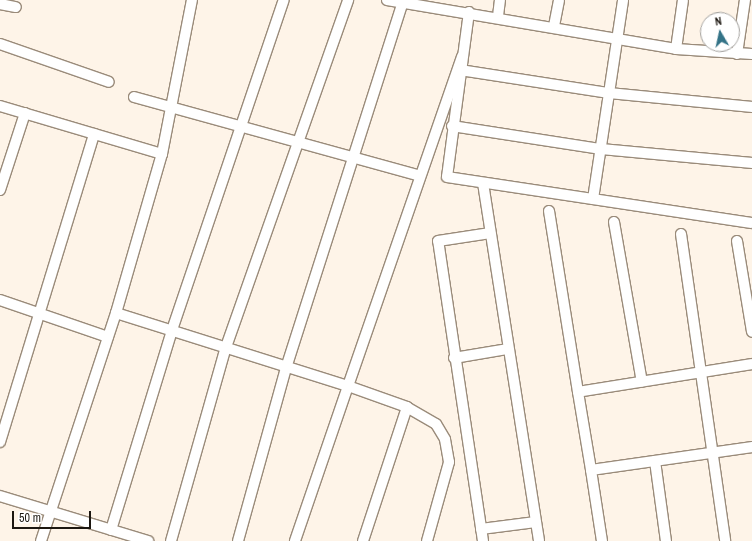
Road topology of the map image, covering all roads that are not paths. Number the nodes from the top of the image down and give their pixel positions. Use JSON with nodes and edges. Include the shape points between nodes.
{"nodes":[{"id":1,"x":192,"y":0,"type":"edge"},
{"id":2,"x":284,"y":0,"type":"edge"},
{"id":3,"x":348,"y":0,"type":"edge"},
{"id":4,"x":387,"y":0,"type":"edge"},
{"id":5,"x":500,"y":0,"type":"edge"},
{"id":6,"x":559,"y":0,"type":"edge"},
{"id":7,"x":623,"y":0,"type":"edge"},
{"id":8,"x":683,"y":0,"type":"edge"},
{"id":9,"x":745,"y":0,"type":"edge"},
{"id":10,"x":403,"y":2,"type":"junction"},
{"id":11,"x":0,"y":4,"type":"edge"},
{"id":12,"x":438,"y":4,"type":"edge"},
{"id":13,"x":16,"y":7,"type":"dead end"},
{"id":14,"x":469,"y":12,"type":"junction"},
{"id":15,"x":498,"y":16,"type":"junction"},
{"id":16,"x":554,"y":26,"type":"junction"},
{"id":17,"x":617,"y":39,"type":"junction"},
{"id":18,"x":0,"y":44,"type":"edge"},
{"id":19,"x":676,"y":49,"type":"junction"},
{"id":20,"x":737,"y":54,"type":"junction"},
{"id":21,"x":752,"y":54,"type":"edge"},
{"id":22,"x":462,"y":56,"type":"junction"},
{"id":23,"x":460,"y":70,"type":"junction"},
{"id":24,"x":109,"y":82,"type":"dead end"},
{"id":25,"x":609,"y":92,"type":"junction"},
{"id":26,"x":134,"y":97,"type":"dead end"},
{"id":27,"x":0,"y":106,"type":"edge"},
{"id":28,"x":752,"y":107,"type":"edge"},
{"id":29,"x":173,"y":110,"type":"junction"},
{"id":30,"x":25,"y":113,"type":"junction"},
{"id":31,"x":452,"y":126,"type":"junction"},
{"id":32,"x":242,"y":128,"type":"junction"},
{"id":33,"x":94,"y":134,"type":"junction"},
{"id":34,"x":298,"y":143,"type":"junction"},
{"id":35,"x":601,"y":149,"type":"junction"},
{"id":36,"x":162,"y":154,"type":"junction"},
{"id":37,"x":350,"y":157,"type":"junction"},
{"id":38,"x":752,"y":163,"type":"edge"},
{"id":39,"x":418,"y":175,"type":"junction"},
{"id":40,"x":483,"y":183,"type":"junction"},
{"id":41,"x":0,"y":190,"type":"edge"},
{"id":42,"x":593,"y":199,"type":"junction"},
{"id":43,"x":549,"y":210,"type":"dead end"},
{"id":44,"x":614,"y":222,"type":"dead end"},
{"id":45,"x":752,"y":223,"type":"edge"},
{"id":46,"x":490,"y":233,"type":"junction"},
{"id":47,"x":680,"y":234,"type":"dead end"},
{"id":48,"x":737,"y":242,"type":"dead end"},
{"id":49,"x":0,"y":300,"type":"edge"},
{"id":50,"x":116,"y":313,"type":"junction"},
{"id":51,"x":41,"y":314,"type":"junction"},
{"id":52,"x":172,"y":330,"type":"junction"},
{"id":53,"x":752,"y":332,"type":"edge"},
{"id":54,"x":108,"y":337,"type":"junction"},
{"id":55,"x":226,"y":347,"type":"junction"},
{"id":56,"x":508,"y":349,"type":"junction"},
{"id":57,"x":454,"y":358,"type":"junction"},
{"id":58,"x":752,"y":364,"type":"edge"},
{"id":59,"x":286,"y":368,"type":"junction"},
{"id":60,"x":699,"y":373,"type":"junction"},
{"id":61,"x":642,"y":382,"type":"junction"},
{"id":62,"x":348,"y":386,"type":"junction"},
{"id":63,"x":578,"y":392,"type":"junction"},
{"id":64,"x":407,"y":407,"type":"junction"},
{"id":65,"x":0,"y":442,"type":"edge"},
{"id":66,"x":752,"y":447,"type":"edge"},
{"id":67,"x":712,"y":453,"type":"junction"},
{"id":68,"x":654,"y":461,"type":"junction"},
{"id":69,"x":591,"y":470,"type":"junction"},
{"id":70,"x":0,"y":496,"type":"edge"},
{"id":71,"x":50,"y":512,"type":"junction"},
{"id":72,"x":536,"y":522,"type":"junction"},
{"id":73,"x":111,"y":530,"type":"junction"},
{"id":74,"x":481,"y":530,"type":"junction"},
{"id":75,"x":41,"y":541,"type":"edge"},
{"id":76,"x":148,"y":541,"type":"edge"},
{"id":77,"x":171,"y":541,"type":"edge"},
{"id":78,"x":238,"y":541,"type":"edge"},
{"id":79,"x":294,"y":541,"type":"edge"},
{"id":80,"x":363,"y":541,"type":"edge"},
{"id":81,"x":427,"y":541,"type":"edge"},
{"id":82,"x":483,"y":541,"type":"edge"},
{"id":83,"x":539,"y":541,"type":"edge"},
{"id":84,"x":602,"y":541,"type":"edge"},
{"id":85,"x":666,"y":541,"type":"edge"},
{"id":86,"x":725,"y":541,"type":"edge"}],
"edges":[{"from":1,"to":29,"type":"street"},
{"from":2,"to":32,"type":"street"},
{"from":3,"to":34,"type":"street"},
{"from":4,"to":10,"type":"street"},
{"from":5,"to":15,"type":"street"},
{"from":6,"to":16,"type":"street"},
{"from":7,"to":17,"type":"street"},
{"from":8,"to":19,"type":"street"},
{"from":9,"to":20,"type":"street"},
{"from":10,"to":12,"type":"street"},
{"from":10,"to":37,"type":"street"},
{"from":11,"to":13,"type":"street"},
{"from":12,"to":14,"type":"street"},
{"from":14,"to":15,"type":"street"},
{"from":14,"to":22,"type":"street"},
{"from":15,"to":16,"type":"street"},
{"from":16,"to":17,"type":"street"},
{"from":17,"to":19,"type":"street"},
{"from":17,"to":25,"type":"street"},
{"from":18,"to":24,"type":"street"},
{"from":19,"to":20,"type":"street"},
{"from":20,"to":21,"type":"street"},
{"from":22,"to":23,"type":"street"},
{"from":22,"to":39,"type":"street"},
{"from":23,"to":25,"type":"street"},
{"from":23,"to":31,"type":"street"},
{"from":25,"to":28,"type":"street"},
{"from":25,"to":35,"type":"street"},
{"from":26,"to":29,"type":"street"},
{"from":27,"to":30,"type":"street"},
{"from":29,"to":32,"type":"street"},
{"from":29,"to":36,"type":"street"},
{"from":30,"to":33,"type":"street"},
{"from":30,"to":41,"type":"street"},
{"from":31,"to":35,"type":"street"},
{"from":31,"to":40,"type":"street","via":[[447,177]]},
{"from":32,"to":34,"type":"street"},
{"from":32,"to":52,"type":"street"},
{"from":33,"to":36,"type":"street"},
{"from":33,"to":51,"type":"street"},
{"from":34,"to":37,"type":"street"},
{"from":34,"to":55,"type":"street"},
{"from":35,"to":38,"type":"street"},
{"from":35,"to":42,"type":"street"},
{"from":36,"to":50,"type":"street"},
{"from":37,"to":39,"type":"street"},
{"from":37,"to":59,"type":"street"},
{"from":39,"to":62,"type":"street"},
{"from":40,"to":42,"type":"street"},
{"from":40,"to":46,"type":"street"},
{"from":42,"to":45,"type":"street"},
{"from":43,"to":63,"type":"street"},
{"from":44,"to":61,"type":"street"},
{"from":46,"to":56,"type":"street"},
{"from":46,"to":57,"type":"street","via":[[438,241]]},
{"from":47,"to":60,"type":"street"},
{"from":48,"to":53,"type":"street"},
{"from":49,"to":51,"type":"street"},
{"from":50,"to":52,"type":"street"},
{"from":50,"to":54,"type":"street"},
{"from":51,"to":54,"type":"street"},
{"from":51,"to":65,"type":"street"},
{"from":52,"to":55,"type":"street"},
{"from":52,"to":73,"type":"street"},
{"from":54,"to":71,"type":"street"},
{"from":55,"to":59,"type":"street"},
{"from":55,"to":77,"type":"street"},
{"from":56,"to":57,"type":"street"},
{"from":56,"to":72,"type":"street"},
{"from":57,"to":74,"type":"street"},
{"from":58,"to":60,"type":"street"},
{"from":59,"to":62,"type":"street"},
{"from":59,"to":78,"type":"street"},
{"from":60,"to":61,"type":"street"},
{"from":60,"to":67,"type":"street"},
{"from":61,"to":63,"type":"street"},
{"from":62,"to":64,"type":"street"},
{"from":62,"to":79,"type":"street"},
{"from":63,"to":69,"type":"street"},
{"from":64,"to":80,"type":"street"},
{"from":64,"to":81,"type":"street","via":[[436,424],[446,439],[449,462]]},
{"from":66,"to":67,"type":"street"},
{"from":67,"to":68,"type":"street"},
{"from":67,"to":86,"type":"street"},
{"from":68,"to":69,"type":"street"},
{"from":68,"to":85,"type":"street"},
{"from":69,"to":84,"type":"street"},
{"from":70,"to":71,"type":"street"},
{"from":71,"to":73,"type":"street"},
{"from":71,"to":75,"type":"street"},
{"from":72,"to":74,"type":"street"},
{"from":72,"to":83,"type":"street"},
{"from":73,"to":76,"type":"street"},
{"from":74,"to":82,"type":"street"}]}
